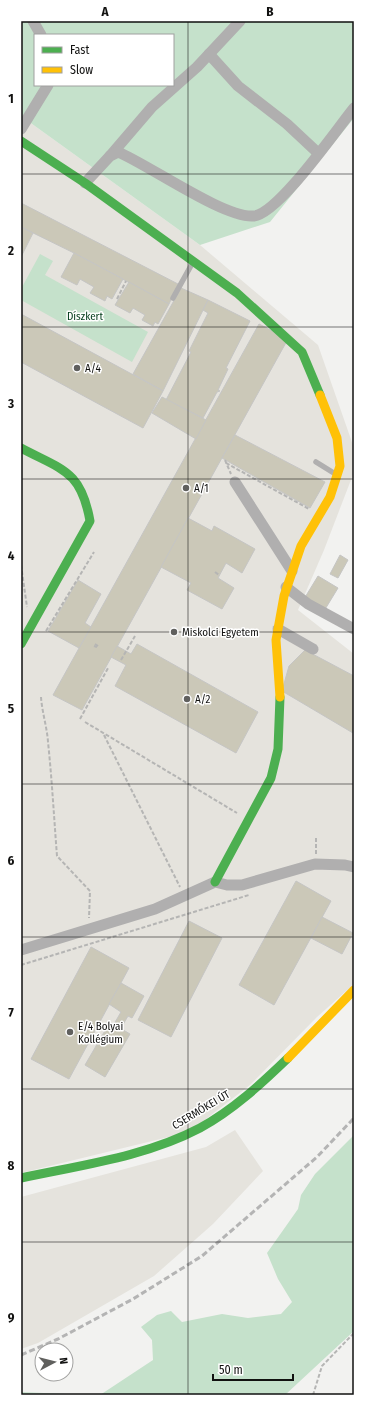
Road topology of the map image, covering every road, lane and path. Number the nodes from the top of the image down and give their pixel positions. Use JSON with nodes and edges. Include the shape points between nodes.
{"nodes":[{"id":1,"x":33,"y":21,"type":"edge"},
{"id":2,"x":240,"y":21,"type":"edge"},
{"id":3,"x":40,"y":34,"type":"edge"},
{"id":4,"x":209,"y":54,"type":"junction"},
{"id":5,"x":47,"y":86,"type":"edge"},
{"id":6,"x":354,"y":108,"type":"edge"},
{"id":7,"x":21,"y":130,"type":"edge"},
{"id":8,"x":21,"y":141,"type":"edge"},
{"id":9,"x":318,"y":153,"type":"junction"},
{"id":10,"x":110,"y":156,"type":"junction"},
{"id":11,"x":85,"y":184,"type":"junction"},
{"id":12,"x":193,"y":262,"type":"junction"},
{"id":13,"x":126,"y":281,"type":"dead end"},
{"id":14,"x":173,"y":298,"type":"dead end"},
{"id":15,"x":117,"y":299,"type":"dead end"},
{"id":16,"x":21,"y":448,"type":"edge"},
{"id":17,"x":316,"y":462,"type":"dead end"},
{"id":18,"x":226,"y":463,"type":"dead end"},
{"id":19,"x":337,"y":475,"type":"junction"},
{"id":20,"x":235,"y":482,"type":"dead end"},
{"id":21,"x":310,"y":510,"type":"dead end"},
{"id":22,"x":94,"y":552,"type":"dead end"},
{"id":23,"x":21,"y":565,"type":"edge"},
{"id":24,"x":292,"y":571,"type":"junction"},
{"id":25,"x":215,"y":572,"type":"dead end"},
{"id":26,"x":219,"y":575,"type":"dead end"},
{"id":27,"x":286,"y":587,"type":"junction"},
{"id":28,"x":354,"y":628,"type":"edge"},
{"id":29,"x":278,"y":629,"type":"junction"},
{"id":30,"x":46,"y":631,"type":"dead end"},
{"id":31,"x":24,"y":636,"type":"edge"},
{"id":32,"x":135,"y":636,"type":"dead end"},
{"id":33,"x":313,"y":649,"type":"dead end"},
{"id":34,"x":121,"y":660,"type":"dead end"},
{"id":35,"x":108,"y":668,"type":"dead end"},
{"id":36,"x":41,"y":697,"type":"dead end"},
{"id":37,"x":80,"y":719,"type":"dead end"},
{"id":38,"x":85,"y":722,"type":"dead end"},
{"id":39,"x":104,"y":734,"type":"junction"},
{"id":40,"x":248,"y":820,"type":"junction"},
{"id":41,"x":316,"y":838,"type":"dead end"},
{"id":42,"x":315,"y":864,"type":"junction"},
{"id":43,"x":354,"y":867,"type":"edge"},
{"id":44,"x":215,"y":882,"type":"junction"},
{"id":45,"x":250,"y":895,"type":"dead end"},
{"id":46,"x":184,"y":896,"type":"junction"},
{"id":47,"x":89,"y":929,"type":"junction"},
{"id":48,"x":21,"y":950,"type":"edge"},
{"id":49,"x":21,"y":965,"type":"edge"},
{"id":50,"x":354,"y":990,"type":"edge"},
{"id":51,"x":21,"y":1178,"type":"edge"},
{"id":52,"x":354,"y":1333,"type":"edge"},
{"id":53,"x":313,"y":1395,"type":"edge"}],
"edges":[{"from":1,"to":3,"type":"street"},
{"from":2,"to":4,"type":"street"},
{"from":4,"to":9,"type":"street","via":[[238,86]]},
{"from":4,"to":10,"type":"street","via":[[152,107]]},
{"from":5,"to":7,"type":"street"},
{"from":6,"to":9,"type":"street"},
{"from":8,"to":11,"type":"street"},
{"from":9,"to":10,"type":"street","via":[[288,191],[266,212],[254,216],[234,213],[213,203],[135,159],[118,152]]},
{"from":10,"to":11,"type":"street"},
{"from":11,"to":12,"type":"street"},
{"from":12,"to":14,"type":"lane"},
{"from":12,"to":19,"type":"street","via":[[237,293],[302,352],[337,438],[340,466]]},
{"from":13,"to":15,"type":"path"},
{"from":16,"to":31,"type":"street","via":[[68,474],[81,487],[90,521]]},
{"from":17,"to":19,"type":"lane"},
{"from":18,"to":21,"type":"path"},
{"from":19,"to":24,"type":"street","via":[[330,497],[301,546]]},
{"from":20,"to":24,"type":"street"},
{"from":22,"to":30,"type":"path"},
{"from":23,"to":31,"type":"path"},
{"from":24,"to":27,"type":"street"},
{"from":25,"to":26,"type":"path"},
{"from":27,"to":28,"type":"street","via":[[308,604]]},
{"from":27,"to":29,"type":"street"},
{"from":29,"to":33,"type":"street"},
{"from":29,"to":40,"type":"street","via":[[278,749],[271,778]]},
{"from":32,"to":34,"type":"path"},
{"from":35,"to":37,"type":"path"},
{"from":36,"to":47,"type":"path","via":[[51,764],[57,856],[90,891]]},
{"from":38,"to":39,"type":"path"},
{"from":39,"to":40,"type":"path"},
{"from":39,"to":46,"type":"path"},
{"from":40,"to":44,"type":"street"},
{"from":41,"to":42,"type":"path"},
{"from":42,"to":43,"type":"street"},
{"from":42,"to":44,"type":"street","via":[[242,885]]},
{"from":44,"to":46,"type":"street"},
{"from":45,"to":49,"type":"path"},
{"from":46,"to":47,"type":"street","via":[[155,909]]},
{"from":47,"to":48,"type":"street"},
{"from":50,"to":51,"type":"street","name":"CSERMŐKEI ÚT","via":[[276,1069],[240,1100],[198,1128],[174,1140],[139,1152]]},
{"from":52,"to":53,"type":"path","via":[[322,1366]]}]}
